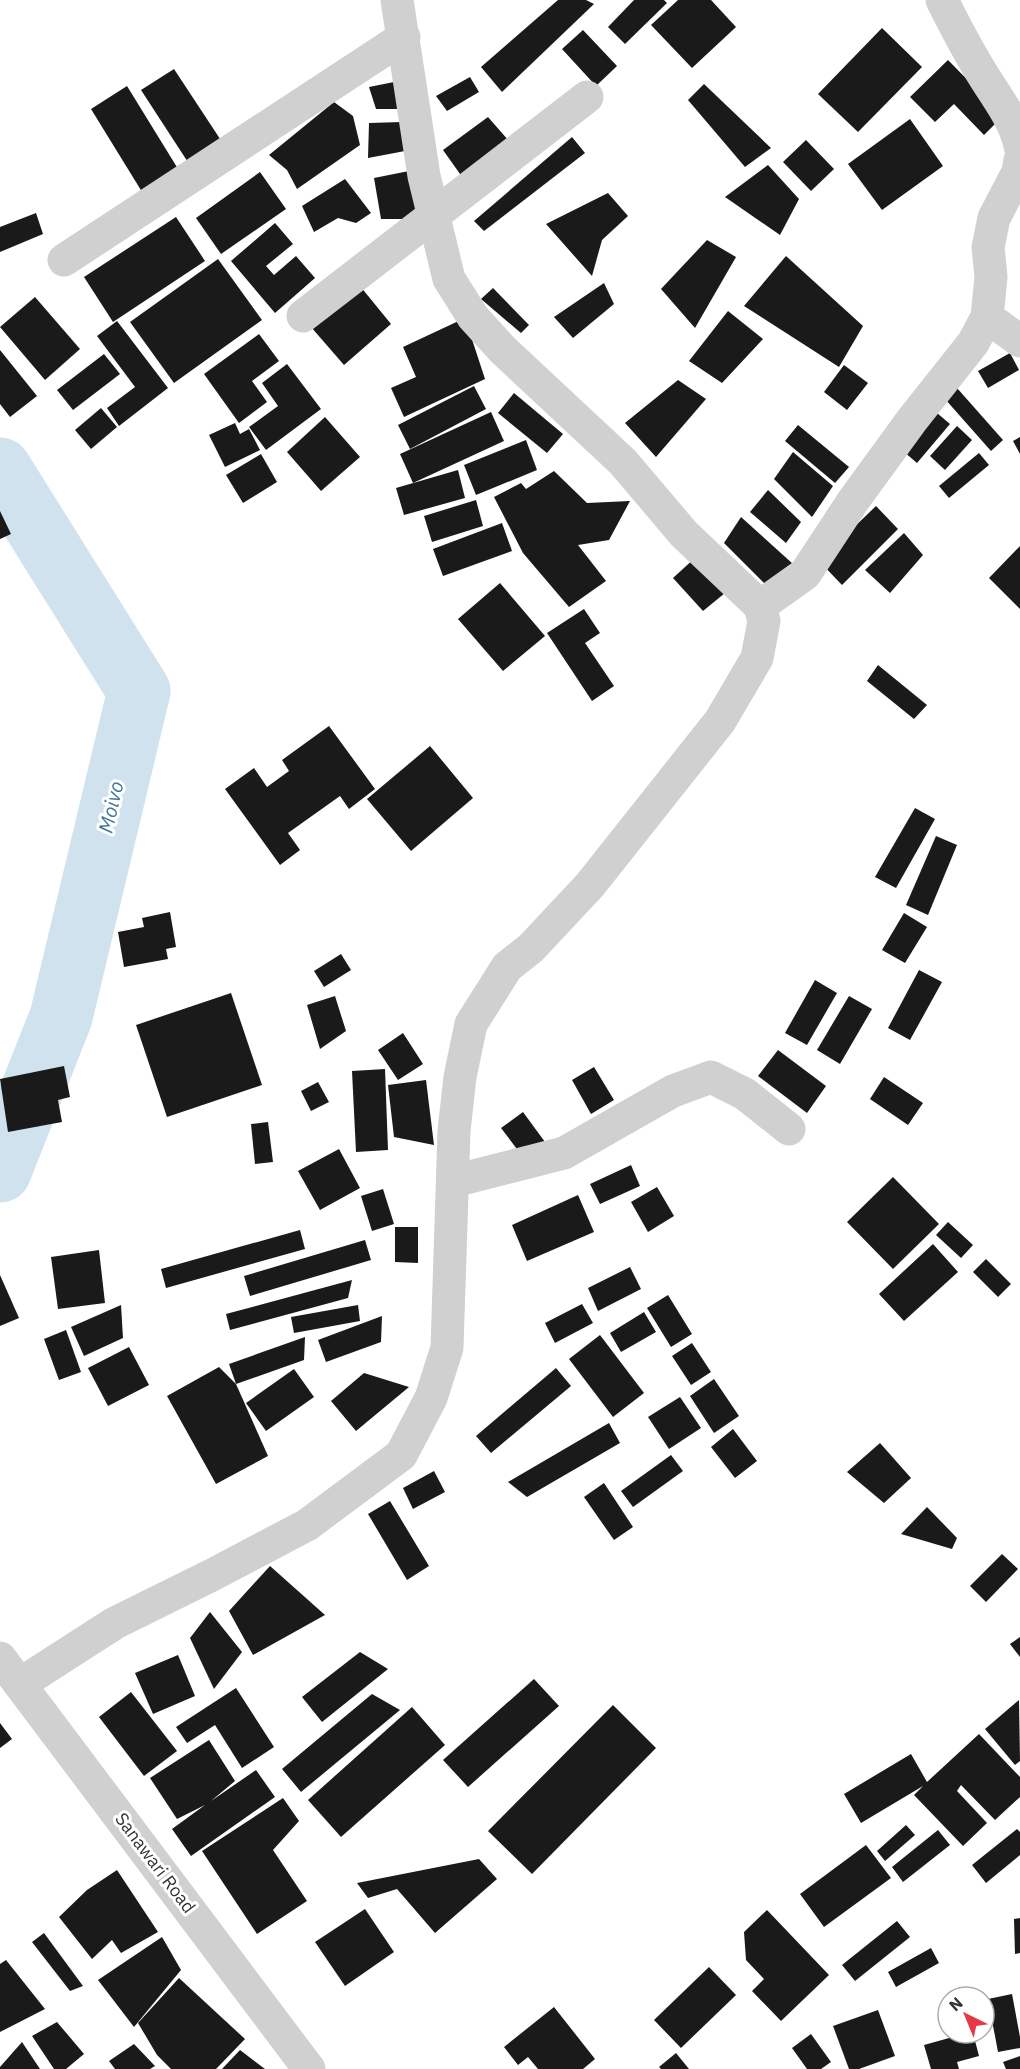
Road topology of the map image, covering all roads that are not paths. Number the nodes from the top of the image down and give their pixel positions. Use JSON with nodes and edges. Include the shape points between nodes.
{"nodes":[{"id":1,"x":397,"y":0,"type":"edge"},
{"id":2,"x":942,"y":0,"type":"edge"},
{"id":3,"x":404,"y":37,"type":"junction"},
{"id":4,"x":587,"y":97,"type":"dead end"},
{"id":5,"x":1020,"y":146,"type":"edge"},
{"id":6,"x":1020,"y":160,"type":"edge"},
{"id":7,"x":434,"y":215,"type":"junction"},
{"id":8,"x":64,"y":260,"type":"dead end"},
{"id":9,"x":303,"y":316,"type":"dead end"},
{"id":10,"x":987,"y":317,"type":"junction"},
{"id":11,"x":1020,"y":341,"type":"edge"},
{"id":12,"x":760,"y":606,"type":"junction"},
{"id":13,"x":789,"y":1129,"type":"dead end"},
{"id":14,"x":454,"y":1181,"type":"junction"},
{"id":15,"x":0,"y":1658,"type":"edge"},
{"id":16,"x":20,"y":1684,"type":"junction"},
{"id":17,"x":309,"y":2069,"type":"edge"}],
"edges":[{"from":1,"to":3,"type":"street"},
{"from":2,"to":5,"type":"street","via":[[1007,112]]},
{"from":3,"to":7,"type":"street","via":[[424,176]]},
{"from":3,"to":8,"type":"street"},
{"from":4,"to":7,"type":"street"},
{"from":6,"to":10,"type":"street","via":[[1018,172],[994,218],[988,247],[991,277]]},
{"from":7,"to":9,"type":"street"},
{"from":7,"to":12,"type":"street","via":[[449,279],[473,317],[623,462],[684,534]]},
{"from":10,"to":11,"type":"street"},
{"from":10,"to":12,"type":"street","via":[[973,343],[853,501],[805,574]]},
{"from":12,"to":14,"type":"street","via":[[764,621],[757,658],[720,721],[591,885],[531,948],[507,967],[471,1024],[454,1131]]},
{"from":13,"to":14,"type":"street","via":[[745,1094],[711,1077],[673,1091],[564,1153]]},
{"from":14,"to":16,"type":"street","via":[[447,1348],[431,1398],[401,1455],[307,1525],[115,1623]]},
{"from":15,"to":16,"type":"street","name":"Sanawari Road"},
{"from":16,"to":17,"type":"street","name":"Sanawari Road"}]}
